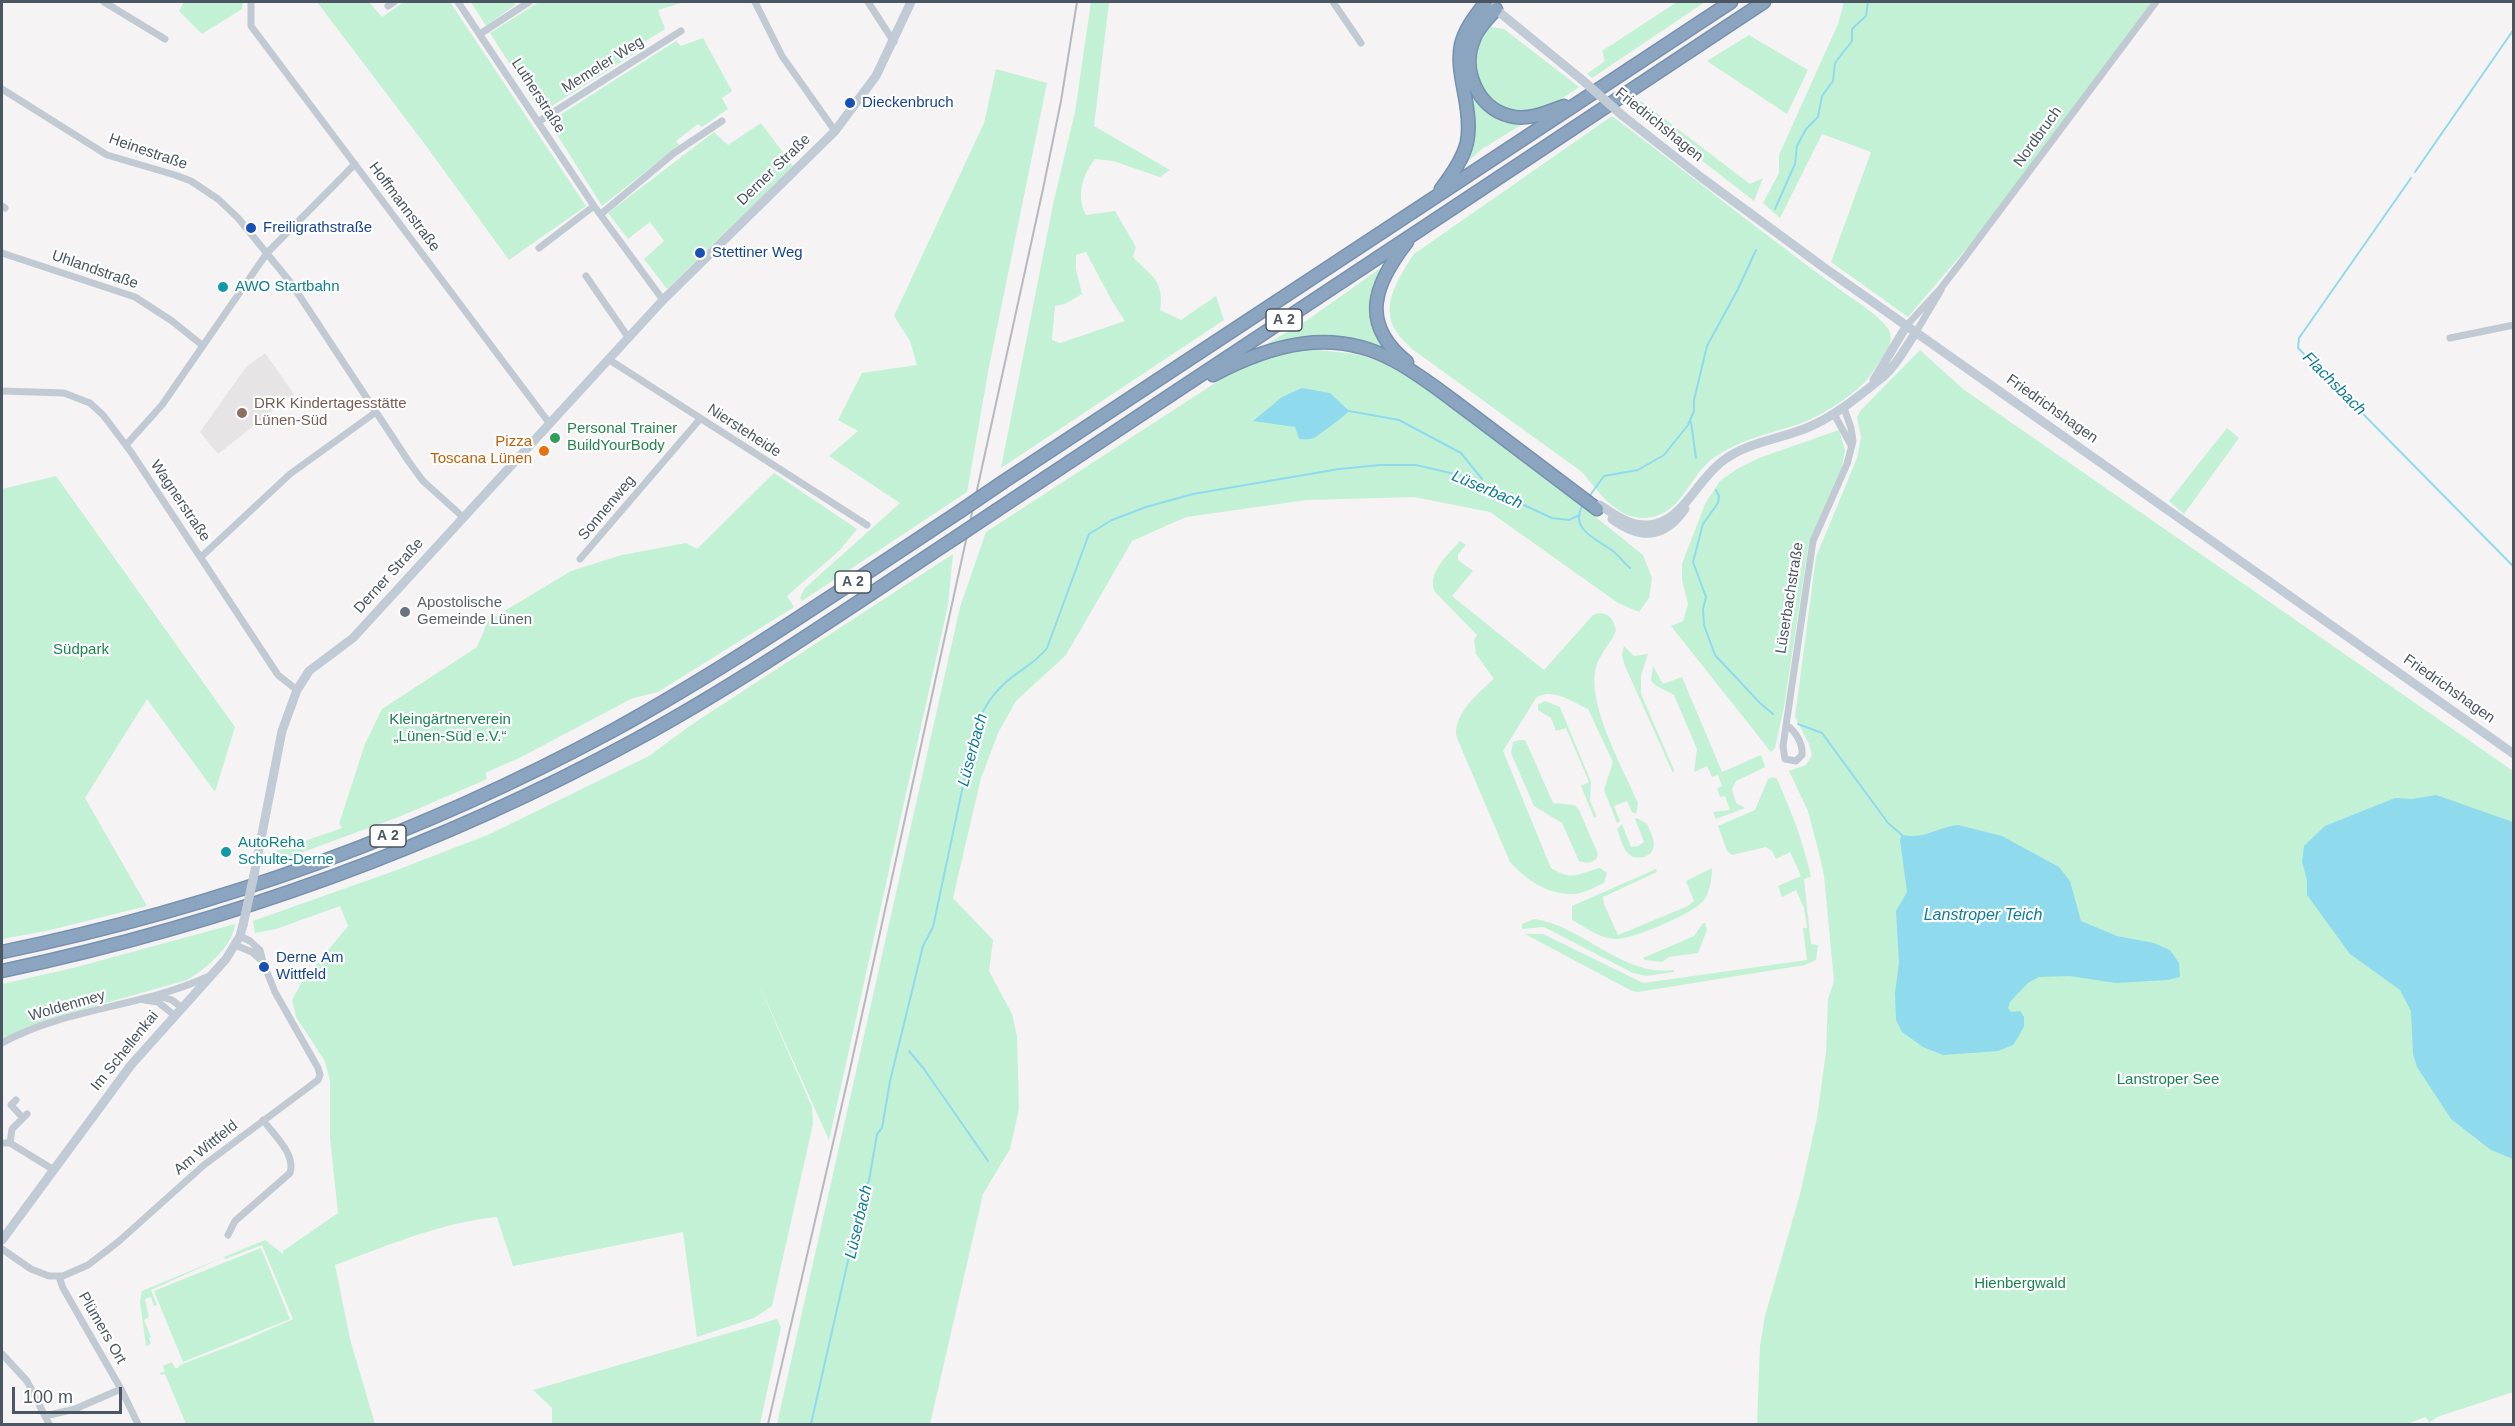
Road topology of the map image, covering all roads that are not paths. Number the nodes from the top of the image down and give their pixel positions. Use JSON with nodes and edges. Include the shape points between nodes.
{"nodes":[{"id":1,"x":104,"y":2,"type":"edge"},
{"id":2,"x":250,"y":2,"type":"edge"},
{"id":3,"x":394,"y":2,"type":"edge"},
{"id":4,"x":458,"y":2,"type":"edge"},
{"id":5,"x":529,"y":2,"type":"edge"},
{"id":6,"x":755,"y":2,"type":"edge"},
{"id":7,"x":868,"y":2,"type":"edge"},
{"id":8,"x":911,"y":2,"type":"edge"},
{"id":9,"x":1333,"y":2,"type":"edge"},
{"id":10,"x":1731,"y":2,"type":"edge"},
{"id":11,"x":1764,"y":2,"type":"edge"},
{"id":12,"x":2156,"y":2,"type":"edge"},
{"id":13,"x":1491,"y":5,"type":"edge"},
{"id":14,"x":388,"y":6,"type":"dead end"},
{"id":15,"x":681,"y":31,"type":"dead end"},
{"id":16,"x":480,"y":34,"type":"junction"},
{"id":17,"x":165,"y":39,"type":"dead end"},
{"id":18,"x":894,"y":42,"type":"junction"},
{"id":19,"x":1361,"y":43,"type":"dead end"},
{"id":20,"x":2,"y":89,"type":"edge"},
{"id":21,"x":1582,"y":99,"type":"junction"},
{"id":22,"x":722,"y":121,"type":"dead end"},
{"id":23,"x":538,"y":122,"type":"junction"},
{"id":24,"x":835,"y":130,"type":"junction"},
{"id":25,"x":355,"y":164,"type":"junction"},
{"id":26,"x":1435,"y":197,"type":"junction"},
{"id":27,"x":594,"y":206,"type":"junction"},
{"id":28,"x":601,"y":214,"type":"junction"},
{"id":29,"x":1413,"y":234,"type":"junction"},
{"id":30,"x":538,"y":248,"type":"dead end"},
{"id":31,"x":2,"y":253,"type":"edge"},
{"id":32,"x":267,"y":253,"type":"junction"},
{"id":33,"x":586,"y":276,"type":"dead end"},
{"id":34,"x":1941,"y":288,"type":"junction"},
{"id":35,"x":663,"y":300,"type":"junction"},
{"id":36,"x":1907,"y":325,"type":"junction"},
{"id":37,"x":2514,"y":325,"type":"edge"},
{"id":38,"x":1917,"y":332,"type":"junction"},
{"id":39,"x":628,"y":337,"type":"junction"},
{"id":40,"x":2450,"y":338,"type":"dead end"},
{"id":41,"x":202,"y":345,"type":"junction"},
{"id":42,"x":608,"y":359,"type":"junction"},
{"id":43,"x":1873,"y":382,"type":"junction"},
{"id":44,"x":2,"y":391,"type":"edge"},
{"id":45,"x":1154,"y":406,"type":"junction"},
{"id":46,"x":1844,"y":408,"type":"junction"},
{"id":47,"x":376,"y":412,"type":"junction"},
{"id":48,"x":1834,"y":414,"type":"junction"},
{"id":49,"x":700,"y":418,"type":"junction"},
{"id":50,"x":550,"y":424,"type":"junction"},
{"id":51,"x":126,"y":445,"type":"junction"},
{"id":52,"x":1851,"y":445,"type":"junction"},
{"id":53,"x":1574,"y":489,"type":"junction"},
{"id":54,"x":1599,"y":507,"type":"joint"},
{"id":55,"x":463,"y":518,"type":"junction"},
{"id":56,"x":867,"y":525,"type":"dead end"},
{"id":57,"x":201,"y":557,"type":"junction"},
{"id":58,"x":580,"y":559,"type":"dead end"},
{"id":59,"x":297,"y":690,"type":"junction"},
{"id":60,"x":1786,"y":725,"type":"junction"},
{"id":61,"x":2514,"y":754,"type":"edge"},
{"id":62,"x":254,"y":872,"type":"joint"},
{"id":63,"x":237,"y":941,"type":"junction"},
{"id":64,"x":2,"y":952,"type":"edge"},
{"id":65,"x":2,"y":971,"type":"edge"},
{"id":66,"x":210,"y":976,"type":"junction"},
{"id":67,"x":156,"y":995,"type":"junction"},
{"id":68,"x":142,"y":1000,"type":"junction"},
{"id":69,"x":181,"y":1007,"type":"junction"},
{"id":70,"x":174,"y":1015,"type":"junction"},
{"id":71,"x":2,"y":1043,"type":"edge"},
{"id":72,"x":16,"y":1100,"type":"dead end"},
{"id":73,"x":263,"y":1120,"type":"junction"},
{"id":74,"x":6,"y":1143,"type":"edge"},
{"id":75,"x":54,"y":1170,"type":"junction"},
{"id":76,"x":228,"y":1235,"type":"dead end"},
{"id":77,"x":2,"y":1240,"type":"edge"},
{"id":78,"x":2,"y":1249,"type":"edge"},
{"id":79,"x":59,"y":1277,"type":"junction"},
{"id":80,"x":2,"y":1354,"type":"edge"},
{"id":81,"x":121,"y":1389,"type":"junction"},
{"id":82,"x":45,"y":1416,"type":"junction"},
{"id":83,"x":49,"y":1425,"type":"edge"},
{"id":84,"x":138,"y":1425,"type":"edge"}],
"edges":[{"from":1,"to":17,"type":"street"},
{"from":2,"to":25,"type":"street","name":"Hoffmannstraße","via":[[251,26]]},
{"from":3,"to":14,"type":"street"},
{"from":4,"to":16,"type":"street","name":"Lutherstraße"},
{"from":5,"to":16,"type":"street"},
{"from":6,"to":24,"type":"street","via":[[782,56]]},
{"from":7,"to":18,"type":"street"},
{"from":8,"to":18,"type":"main road","name":"Derner Straße"},
{"from":9,"to":19,"type":"street"},
{"from":10,"to":21,"type":"highway","number":"A 2"},
{"from":11,"to":29,"type":"highway","number":"A 2"},
{"from":12,"to":34,"type":"street","name":"Nordbruch"},
{"from":13,"to":21,"type":"highway","via":[[1469,52],[1470,75],[1483,99],[1510,116],[1528,117]]},
{"from":13,"to":26,"type":"highway","via":[[1467,29],[1460,57],[1469,116],[1467,143],[1460,163]]},
{"from":13,"to":36,"type":"main road","name":"Friedrichshagen","bridge":true,"via":[[1710,184]]},
{"from":15,"to":23,"type":"street","name":"Memeler Weg"},
{"from":16,"to":23,"type":"street","name":"Lutherstraße"},
{"from":18,"to":24,"type":"main road","name":"Derner Straße","via":[[863,96]]},
{"from":20,"to":32,"type":"street","name":"Heinestraße","via":[[107,155],[176,175],[205,189],[238,218]]},
{"from":21,"to":26,"type":"highway","number":"A 2"},
{"from":22,"to":28,"type":"street","via":[[674,153]]},
{"from":23,"to":27,"type":"street","name":"Lutherstraße"},
{"from":24,"to":35,"type":"main road","name":"Derner Straße"},
{"from":25,"to":32,"type":"street"},
{"from":25,"to":50,"type":"street","name":"Hoffmannstraße"},
{"from":26,"to":64,"type":"highway","number":"A 2","bridge":true,"via":[[820,604],[611,732],[471,801],[369,844],[242,890],[120,925]]},
{"from":27,"to":28,"type":"street","name":"Lutherstraße"},
{"from":27,"to":30,"type":"street"},
{"from":28,"to":35,"type":"street","name":"Lutherstraße"},
{"from":29,"to":45,"type":"highway","number":"A 2"},
{"from":29,"to":53,"type":"highway","via":[[1379,285],[1377,316],[1386,340],[1404,360]]},
{"from":31,"to":41,"type":"street","name":"Uhlandstraße","via":[[135,297]]},
{"from":32,"to":41,"type":"street"},
{"from":32,"to":47,"type":"street","name":"Heinestraße"},
{"from":33,"to":39,"type":"street"},
{"from":34,"to":36,"type":"street","name":"Nordbruch"},
{"from":34,"to":38,"type":"street","name":"Nordbruch"},
{"from":35,"to":39,"type":"main road","name":"Derner Straße"},
{"from":36,"to":38,"type":"main road","name":"Friedrichshagen"},
{"from":36,"to":43,"type":"main road"},
{"from":37,"to":40,"type":"street"},
{"from":38,"to":43,"type":"main road","via":[[1884,375]]},
{"from":38,"to":61,"type":"main road","name":"Friedrichshagen"},
{"from":39,"to":42,"type":"main road","name":"Derner Straße"},
{"from":41,"to":51,"type":"street","via":[[162,405]]},
{"from":42,"to":49,"type":"street","name":"Niersteheide"},
{"from":42,"to":50,"type":"main road","name":"Derner Straße"},
{"from":43,"to":46,"type":"main road"},
{"from":44,"to":51,"type":"street","name":"Wagnerstraße","via":[[64,393],[82,399],[103,415]]},
{"from":45,"to":53,"type":"highway","via":[[1235,363],[1271,349],[1309,342],[1348,345],[1395,361]]},
{"from":45,"to":65,"type":"highway","number":"A 2","bridge":true,"via":[[683,713],[576,772],[462,826],[236,912],[126,943]]},
{"from":46,"to":48,"type":"main road"},
{"from":46,"to":52,"type":"street","name":"Lüserbachstraße","via":[[1853,436]]},
{"from":47,"to":55,"type":"street","name":"Heinestraße","via":[[423,481]]},
{"from":47,"to":57,"type":"street","via":[[290,474]]},
{"from":48,"to":52,"type":"street"},
{"from":48,"to":54,"type":"main road","via":[[1726,458],[1663,521],[1646,526]]},
{"from":49,"to":56,"type":"street","name":"Niersteheide"},
{"from":49,"to":58,"type":"street","name":"Sonnenweg"},
{"from":50,"to":55,"type":"main road","name":"Derner Straße"},
{"from":51,"to":57,"type":"street","name":"Wagnerstraße"},
{"from":52,"to":60,"type":"street","name":"Lüserbachstraße","via":[[1847,464],[1813,541]]},
{"from":53,"to":54,"type":"highway"},
{"from":55,"to":59,"type":"main road","name":"Derner Straße","via":[[353,638],[309,671]]},
{"from":57,"to":59,"type":"street","name":"Wagnerstraße","via":[[278,675]]},
{"from":59,"to":62,"type":"main road","name":"Derner Straße","via":[[282,731]]},
{"from":60,"to":60,"type":"street","name":"Lüserbachstraße","via":[[1782,755],[1788,762],[1796,761],[1802,755],[1802,746]]},
{"from":62,"to":63,"type":"main road","name":"Im Schellenkai","bridge":true},
{"from":63,"to":66,"type":"main road","name":"Im Schellenkai"},
{"from":63,"to":73,"type":"street","name":"Am Wittfeld","via":[[258,948],[275,992],[320,1075]]},
{"from":66,"to":67,"type":"street","name":"Woldenmey"},
{"from":66,"to":69,"type":"main road","name":"Im Schellenkai"},
{"from":67,"to":68,"type":"street","name":"Woldenmey"},
{"from":67,"to":69,"type":"street"},
{"from":68,"to":70,"type":"street","via":[[158,1002]]},
{"from":68,"to":71,"type":"street","name":"Woldenmey","via":[[49,1023]]},
{"from":69,"to":70,"type":"main road","name":"Im Schellenkai"},
{"from":70,"to":75,"type":"main road","name":"Im Schellenkai","via":[[131,1065]]},
{"from":72,"to":74,"type":"street","via":[[11,1105],[25,1116],[12,1129]]},
{"from":73,"to":76,"type":"street","via":[[290,1156],[292,1167],[235,1221]]},
{"from":73,"to":79,"type":"street","name":"Am Wittfeld","via":[[204,1165],[94,1261]]},
{"from":74,"to":75,"type":"street"},
{"from":75,"to":77,"type":"main road","name":"Im Schellenkai"},
{"from":78,"to":79,"type":"street","via":[[39,1273]]},
{"from":79,"to":81,"type":"street","name":"Plümers Ort"},
{"from":80,"to":82,"type":"street","via":[[27,1381]]},
{"from":81,"to":82,"type":"street","via":[[88,1405]]},
{"from":81,"to":84,"type":"street","name":"Plümers Ort"},
{"from":82,"to":83,"type":"street"}]}
